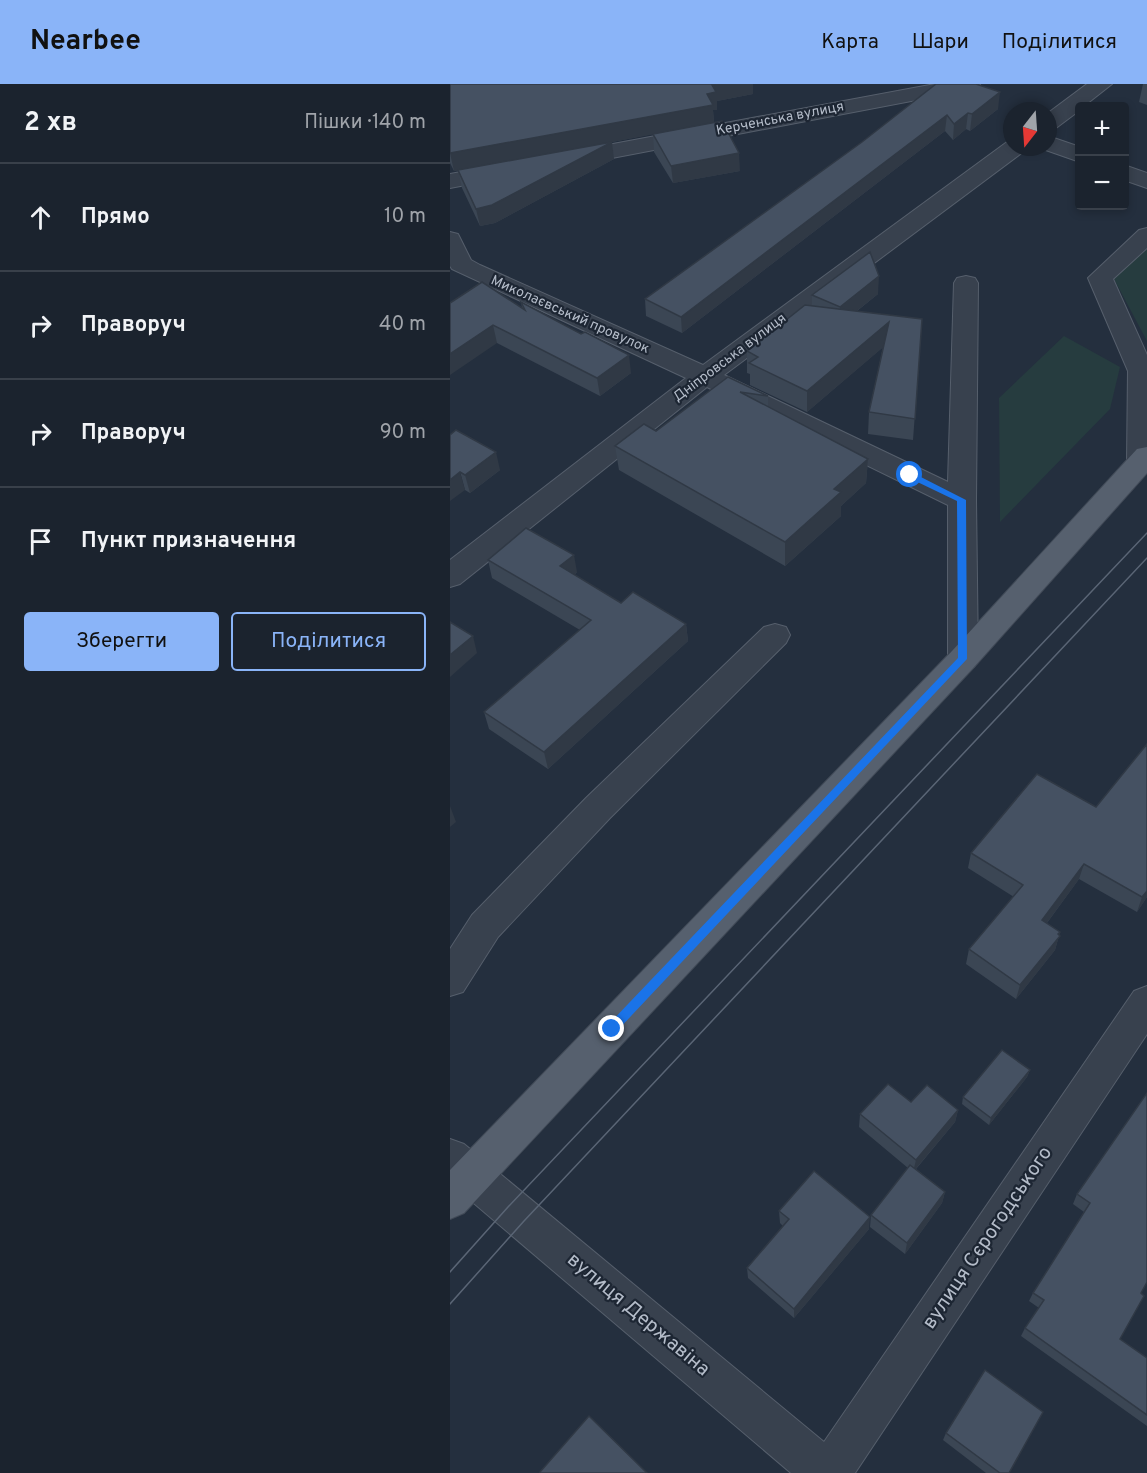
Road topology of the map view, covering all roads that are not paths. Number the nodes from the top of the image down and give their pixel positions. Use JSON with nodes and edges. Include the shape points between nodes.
{"nodes":[{"id":1,"x":969,"y":84,"type":"edge"},
{"id":2,"x":1101,"y":84,"type":"edge"},
{"id":3,"x":1057,"y":116,"type":"edge"},
{"id":4,"x":1057,"y":146,"type":"edge"},
{"id":5,"x":1075,"y":153,"type":"edge"},
{"id":6,"x":1003,"y":156,"type":"edge"},
{"id":7,"x":554,"y":162,"type":"edge"},
{"id":8,"x":519,"y":168,"type":"edge"},
{"id":9,"x":1129,"y":174,"type":"edge"},
{"id":10,"x":1147,"y":181,"type":"edge"},
{"id":11,"x":450,"y":182,"type":"edge"},
{"id":12,"x":1147,"y":235,"type":"edge"},
{"id":13,"x":450,"y":239,"type":"edge"},
{"id":14,"x":471,"y":270,"type":"junction"},
{"id":15,"x":966,"y":284,"type":"dead end"},
{"id":16,"x":450,"y":285,"type":"edge"},
{"id":17,"x":705,"y":376,"type":"junction"},
{"id":18,"x":1144,"y":460,"type":"edge"},
{"id":19,"x":962,"y":500,"type":"junction"},
{"id":20,"x":450,"y":576,"type":"edge"},
{"id":21,"x":775,"y":635,"type":"dead end"},
{"id":22,"x":963,"y":659,"type":"junction"},
{"id":23,"x":450,"y":980,"type":"edge"},
{"id":24,"x":1147,"y":1003,"type":"edge"},
{"id":25,"x":457,"y":1178,"type":"edge"},
{"id":26,"x":828,"y":1473,"type":"edge"}],
"edges":[{"from":1,"to":7,"type":"street","name":"Керченська вулиця"},
{"from":2,"to":3,"type":"street"},
{"from":4,"to":5,"type":"street"},
{"from":6,"to":17,"type":"street","name":"Дніпровська вулиця"},
{"from":8,"to":11,"type":"street"},
{"from":9,"to":10,"type":"street"},
{"from":12,"to":18,"type":"street","via":[[1100,278],[1141,371]]},
{"from":13,"to":14,"type":"street","name":"Миколаєвський провулок","via":[[461,264]]},
{"from":14,"to":16,"type":"street"},
{"from":14,"to":17,"type":"street","name":"Миколаєвський провулок"},
{"from":15,"to":19,"type":"street"},
{"from":17,"to":19,"type":"street","name":"Миколаєвський провулок"},
{"from":17,"to":20,"type":"street","name":"Дніпровська вулиця"},
{"from":18,"to":22,"type":"main road"},
{"from":19,"to":22,"type":"street"},
{"from":21,"to":23,"type":"street","via":[[598,808],[485,926]]},
{"from":22,"to":25,"type":"main road"},
{"from":24,"to":26,"type":"street","name":"вулиця Сєрогодського"},
{"from":25,"to":26,"type":"street","name":"вулиця Державіна"}]}
